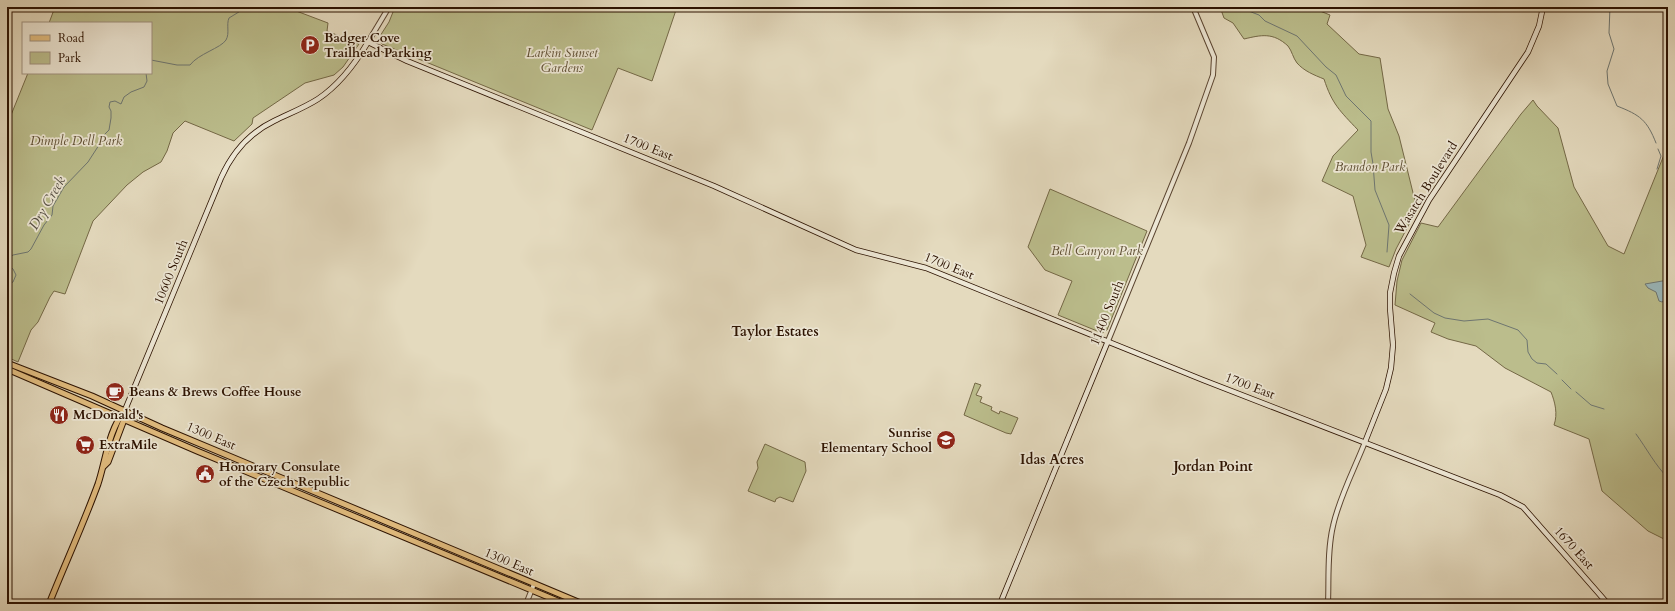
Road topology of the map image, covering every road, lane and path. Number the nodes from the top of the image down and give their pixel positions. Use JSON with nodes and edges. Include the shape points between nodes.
{"nodes":[{"id":1,"x":389,"y":7,"type":"edge"},
{"id":2,"x":1192,"y":7,"type":"edge"},
{"id":3,"x":1543,"y":7,"type":"edge"},
{"id":4,"x":368,"y":42,"type":"junction"},
{"id":5,"x":1108,"y":341,"type":"junction"},
{"id":6,"x":7,"y":363,"type":"edge"},
{"id":7,"x":7,"y":369,"type":"edge"},
{"id":8,"x":125,"y":410,"type":"junction"},
{"id":9,"x":119,"y":418,"type":"junction"},
{"id":10,"x":125,"y":420,"type":"junction"},
{"id":11,"x":1365,"y":442,"type":"junction"},
{"id":12,"x":104,"y":466,"type":"junction"},
{"id":13,"x":1523,"y":507,"type":"joint"},
{"id":14,"x":355,"y":516,"type":"junction"},
{"id":15,"x":392,"y":524,"type":"junction"},
{"id":16,"x":534,"y":584,"type":"junction"},
{"id":17,"x":531,"y":590,"type":"junction"},
{"id":18,"x":49,"y":604,"type":"edge"},
{"id":19,"x":526,"y":604,"type":"edge"},
{"id":20,"x":565,"y":604,"type":"edge"},
{"id":21,"x":583,"y":604,"type":"edge"},
{"id":22,"x":1000,"y":604,"type":"edge"},
{"id":23,"x":1328,"y":604,"type":"edge"},
{"id":24,"x":1608,"y":604,"type":"edge"}],
"edges":[{"from":1,"to":4,"type":"street"},
{"from":2,"to":5,"type":"street","name":"11400 South","via":[[1214,57],[1213,75],[1189,143]]},
{"from":3,"to":11,"type":"main road","name":"Wasatch Boulevard","via":[[1539,26],[1528,52],[1429,200],[1399,256],[1390,293],[1392,368]]},
{"from":4,"to":5,"type":"main road","name":"1700 East","via":[[408,61],[714,186],[856,250],[926,268]]},
{"from":4,"to":8,"type":"main road","name":"10600 South","via":[[348,71],[328,91],[305,107],[266,124],[242,144],[224,170]]},
{"from":5,"to":11,"type":"main road","name":"1700 East"},
{"from":5,"to":22,"type":"main road","name":"11400 South"},
{"from":6,"to":8,"type":"main road","name":"1300 East"},
{"from":7,"to":9,"type":"main road","name":"1300 East"},
{"from":8,"to":9,"type":"main road","name":"10600 South"},
{"from":8,"to":10,"type":"main road","name":"10600 South"},
{"from":8,"to":15,"type":"main road","name":"1300 East","via":[[162,428]]},
{"from":9,"to":10,"type":"main road","name":"1300 East"},
{"from":9,"to":12,"type":"main road","name":"10600 South"},
{"from":10,"to":12,"type":"main road","name":"10600 South"},
{"from":10,"to":14,"type":"main road","name":"1300 East"},
{"from":11,"to":13,"type":"main road","name":"1700 East","via":[[1500,495]]},
{"from":11,"to":23,"type":"street","via":[[1332,528]]},
{"from":12,"to":18,"type":"main road","name":"10600 South"},
{"from":13,"to":24,"type":"main road","name":"1670 East"},
{"from":14,"to":15,"type":"main road","via":[[387,527]]},
{"from":14,"to":17,"type":"main road","name":"1300 East"},
{"from":15,"to":16,"type":"main road","name":"1300 East"},
{"from":16,"to":17,"type":"street"},
{"from":16,"to":21,"type":"main road","name":"1300 East"},
{"from":17,"to":19,"type":"street"},
{"from":17,"to":20,"type":"main road","name":"1300 East"}]}
